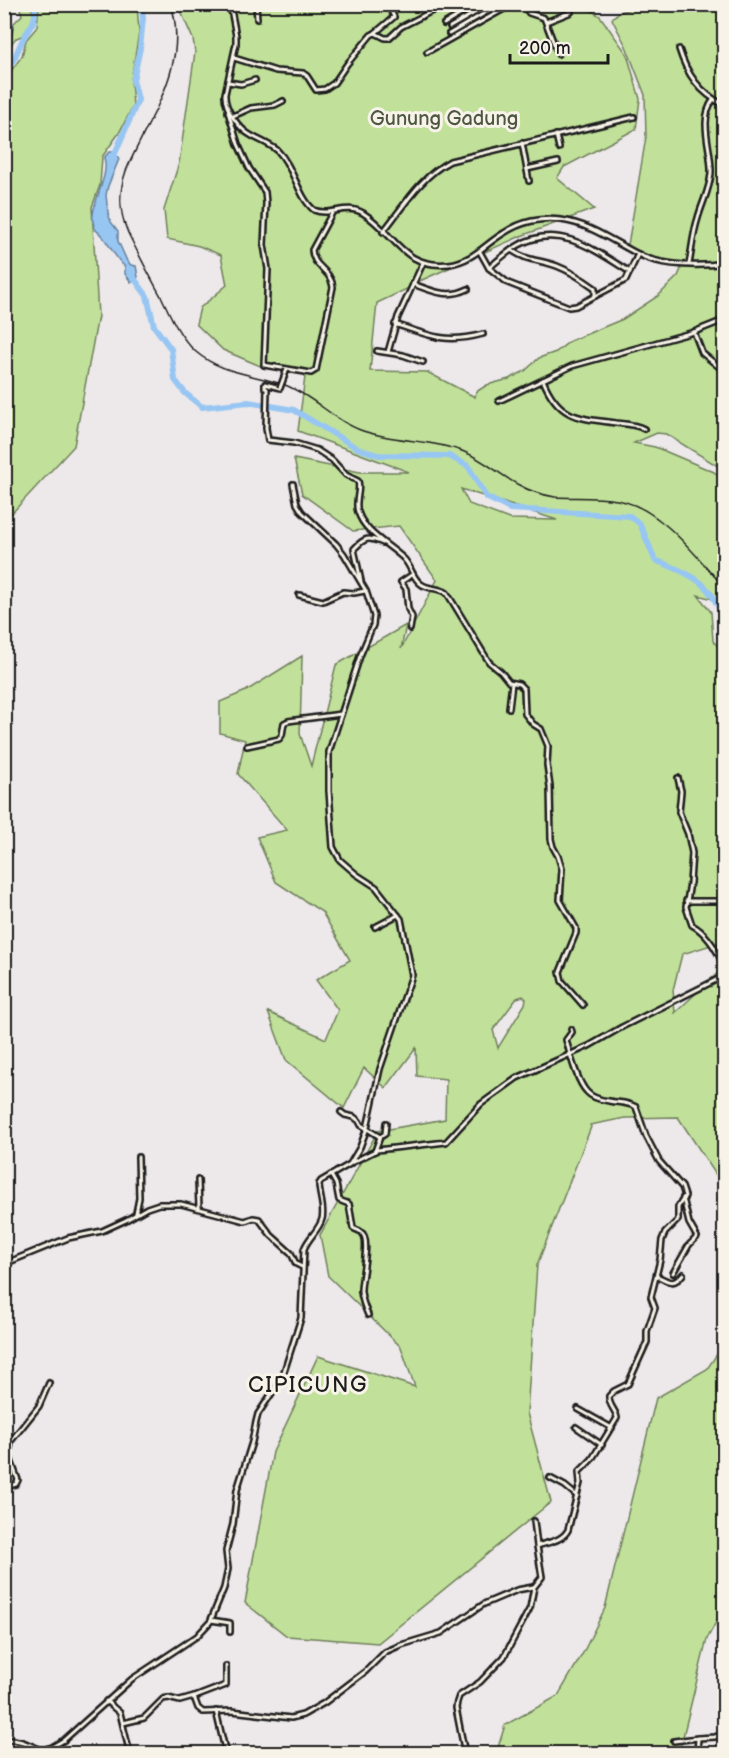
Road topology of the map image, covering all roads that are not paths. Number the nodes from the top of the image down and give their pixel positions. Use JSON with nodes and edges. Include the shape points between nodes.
{"nodes":[{"id":1,"x":242,"y":4,"type":"edge"},
{"id":2,"x":256,"y":4,"type":"edge"},
{"id":3,"x":313,"y":4,"type":"edge"},
{"id":4,"x":327,"y":4,"type":"edge"},
{"id":5,"x":388,"y":4,"type":"edge"},
{"id":6,"x":446,"y":4,"type":"edge"},
{"id":7,"x":478,"y":4,"type":"edge"},
{"id":8,"x":490,"y":4,"type":"edge"},
{"id":9,"x":500,"y":4,"type":"edge"},
{"id":10,"x":513,"y":4,"type":"edge"},
{"id":11,"x":522,"y":4,"type":"edge"},
{"id":12,"x":230,"y":6,"type":"edge"},
{"id":13,"x":571,"y":12,"type":"dead end"},
{"id":14,"x":257,"y":19,"type":"dead end"},
{"id":15,"x":546,"y":22,"type":"junction"},
{"id":16,"x":444,"y":24,"type":"dead end"},
{"id":17,"x":450,"y":27,"type":"dead end"},
{"id":18,"x":375,"y":33,"type":"junction"},
{"id":19,"x":449,"y":34,"type":"dead end"},
{"id":20,"x":679,"y":49,"type":"dead end"},
{"id":21,"x":427,"y":52,"type":"dead end"},
{"id":22,"x":558,"y":54,"type":"dead end"},
{"id":23,"x":234,"y":58,"type":"junction"},
{"id":24,"x":255,"y":80,"type":"dead end"},
{"id":25,"x":228,"y":82,"type":"junction"},
{"id":26,"x":713,"y":100,"type":"junction"},
{"id":27,"x":283,"y":101,"type":"dead end"},
{"id":28,"x":724,"y":105,"type":"edge"},
{"id":29,"x":227,"y":110,"type":"junction"},
{"id":30,"x":233,"y":116,"type":"junction"},
{"id":31,"x":634,"y":117,"type":"dead end"},
{"id":32,"x":556,"y":135,"type":"junction"},
{"id":33,"x":522,"y":143,"type":"junction"},
{"id":34,"x":560,"y":148,"type":"dead end"},
{"id":35,"x":558,"y":162,"type":"dead end"},
{"id":36,"x":527,"y":169,"type":"junction"},
{"id":37,"x":529,"y":181,"type":"dead end"},
{"id":38,"x":333,"y":211,"type":"junction"},
{"id":39,"x":383,"y":232,"type":"junction"},
{"id":40,"x":511,"y":250,"type":"junction"},
{"id":41,"x":480,"y":252,"type":"junction"},
{"id":42,"x":638,"y":254,"type":"junction"},
{"id":43,"x":423,"y":263,"type":"junction"},
{"id":44,"x":724,"y":263,"type":"edge"},
{"id":45,"x":689,"y":265,"type":"junction"},
{"id":46,"x":489,"y":267,"type":"junction"},
{"id":47,"x":631,"y":272,"type":"junction"},
{"id":48,"x":413,"y":284,"type":"junction"},
{"id":49,"x":468,"y":289,"type":"dead end"},
{"id":50,"x":595,"y":297,"type":"junction"},
{"id":51,"x":724,"y":320,"type":"edge"},
{"id":52,"x":395,"y":324,"type":"junction"},
{"id":53,"x":694,"y":332,"type":"junction"},
{"id":54,"x":483,"y":334,"type":"dead end"},
{"id":55,"x":377,"y":351,"type":"dead end"},
{"id":56,"x":388,"y":352,"type":"junction"},
{"id":57,"x":423,"y":362,"type":"dead end"},
{"id":58,"x":286,"y":369,"type":"junction"},
{"id":59,"x":724,"y":371,"type":"edge"},
{"id":60,"x":543,"y":380,"type":"junction"},
{"id":61,"x":499,"y":401,"type":"dead end"},
{"id":62,"x":644,"y":429,"type":"dead end"},
{"id":63,"x":293,"y":484,"type":"dead end"},
{"id":64,"x":386,"y":544,"type":"junction"},
{"id":65,"x":413,"y":574,"type":"junction"},
{"id":66,"x":361,"y":582,"type":"junction"},
{"id":67,"x":366,"y":591,"type":"junction"},
{"id":68,"x":298,"y":595,"type":"dead end"},
{"id":69,"x":410,"y":629,"type":"dead end"},
{"id":70,"x":512,"y":683,"type":"junction"},
{"id":71,"x":509,"y":708,"type":"dead end"},
{"id":72,"x":341,"y":714,"type":"junction"},
{"id":73,"x":247,"y":746,"type":"dead end"},
{"id":74,"x":678,"y":778,"type":"dead end"},
{"id":75,"x":686,"y":901,"type":"junction"},
{"id":76,"x":724,"y":901,"type":"edge"},
{"id":77,"x":398,"y":915,"type":"junction"},
{"id":78,"x":375,"y":927,"type":"dead end"},
{"id":79,"x":724,"y":966,"type":"edge"},
{"id":80,"x":724,"y":976,"type":"edge"},
{"id":81,"x":583,"y":1005,"type":"dead end"},
{"id":82,"x":572,"y":1029,"type":"dead end"},
{"id":83,"x":570,"y":1054,"type":"junction"},
{"id":84,"x":340,"y":1112,"type":"dead end"},
{"id":85,"x":386,"y":1123,"type":"dead end"},
{"id":86,"x":367,"y":1128,"type":"junction"},
{"id":87,"x":380,"y":1137,"type":"junction"},
{"id":88,"x":375,"y":1151,"type":"junction"},
{"id":89,"x":138,"y":1157,"type":"dead end"},
{"id":90,"x":350,"y":1164,"type":"junction"},
{"id":91,"x":331,"y":1175,"type":"junction"},
{"id":92,"x":198,"y":1180,"type":"dead end"},
{"id":93,"x":683,"y":1198,"type":"junction"},
{"id":94,"x":199,"y":1208,"type":"junction"},
{"id":95,"x":135,"y":1215,"type":"junction"},
{"id":96,"x":4,"y":1264,"type":"edge"},
{"id":97,"x":303,"y":1267,"type":"junction"},
{"id":98,"x":673,"y":1273,"type":"dead end"},
{"id":99,"x":683,"y":1274,"type":"dead end"},
{"id":100,"x":657,"y":1276,"type":"junction"},
{"id":101,"x":368,"y":1315,"type":"dead end"},
{"id":102,"x":49,"y":1383,"type":"dead end"},
{"id":103,"x":578,"y":1409,"type":"dead end"},
{"id":104,"x":576,"y":1427,"type":"dead end"},
{"id":105,"x":612,"y":1428,"type":"junction"},
{"id":106,"x":602,"y":1444,"type":"junction"},
{"id":107,"x":550,"y":1478,"type":"dead end"},
{"id":108,"x":4,"y":1488,"type":"edge"},
{"id":109,"x":577,"y":1496,"type":"junction"},
{"id":110,"x":534,"y":1521,"type":"dead end"},
{"id":111,"x":537,"y":1546,"type":"junction"},
{"id":112,"x":534,"y":1587,"type":"junction"},
{"id":113,"x":211,"y":1620,"type":"junction"},
{"id":114,"x":230,"y":1632,"type":"dead end"},
{"id":115,"x":226,"y":1666,"type":"dead end"},
{"id":116,"x":195,"y":1697,"type":"junction"},
{"id":117,"x":106,"y":1701,"type":"junction"},
{"id":118,"x":216,"y":1711,"type":"junction"},
{"id":119,"x":123,"y":1723,"type":"junction"},
{"id":120,"x":724,"y":1730,"type":"edge"},
{"id":121,"x":698,"y":1738,"type":"junction"},
{"id":122,"x":4,"y":1740,"type":"edge"},
{"id":123,"x":674,"y":1741,"type":"dead end"},
{"id":124,"x":130,"y":1754,"type":"edge"},
{"id":125,"x":226,"y":1754,"type":"edge"},
{"id":126,"x":465,"y":1754,"type":"edge"},
{"id":127,"x":697,"y":1754,"type":"edge"}],
"edges":[{"from":1,"to":12,"type":"street"},
{"from":2,"to":14,"type":"street"},
{"from":3,"to":4,"type":"street"},
{"from":5,"to":18,"type":"street","via":[[394,17]]},
{"from":6,"to":18,"type":"street","via":[[401,27],[389,38]]},
{"from":7,"to":16,"type":"street"},
{"from":8,"to":17,"type":"street"},
{"from":9,"to":19,"type":"street"},
{"from":10,"to":21,"type":"street"},
{"from":11,"to":15,"type":"street"},
{"from":12,"to":23,"type":"street","via":[[236,36]]},
{"from":13,"to":15,"type":"street"},
{"from":15,"to":22,"type":"street"},
{"from":18,"to":23,"type":"street","via":[[334,84],[323,90],[316,90],[303,73],[280,72]]},
{"from":20,"to":26,"type":"street","via":[[691,79]]},
{"from":23,"to":25,"type":"street"},
{"from":24,"to":25,"type":"street"},
{"from":25,"to":29,"type":"street","via":[[224,100]]},
{"from":26,"to":28,"type":"street"},
{"from":26,"to":45,"type":"street","via":[[706,122],[710,178],[696,222]]},
{"from":27,"to":30,"type":"street"},
{"from":29,"to":30,"type":"street"},
{"from":29,"to":58,"type":"street","via":[[249,168],[265,192],[264,244],[268,269],[264,365]]},
{"from":30,"to":38,"type":"street","via":[[248,133],[281,155],[312,209],[319,213]]},
{"from":31,"to":32,"type":"street"},
{"from":32,"to":33,"type":"street"},
{"from":32,"to":34,"type":"street"},
{"from":33,"to":36,"type":"street"},
{"from":33,"to":39,"type":"street","via":[[442,165],[424,179]]},
{"from":35,"to":36,"type":"street"},
{"from":36,"to":37,"type":"street"},
{"from":38,"to":39,"type":"street","via":[[353,209]]},
{"from":38,"to":58,"type":"street","via":[[312,250],[314,260],[330,276],[333,287],[316,370],[311,373]]},
{"from":39,"to":43,"type":"street"},
{"from":40,"to":46,"type":"street"},
{"from":40,"to":47,"type":"street","via":[[533,239],[559,236],[582,243]]},
{"from":40,"to":50,"type":"street","via":[[527,259],[564,269],[594,287]]},
{"from":41,"to":42,"type":"street","via":[[503,233],[522,224],[557,219],[585,226]]},
{"from":41,"to":43,"type":"street","via":[[456,263]]},
{"from":41,"to":46,"type":"street"},
{"from":42,"to":45,"type":"street","via":[[659,262]]},
{"from":42,"to":47,"type":"street"},
{"from":43,"to":48,"type":"street"},
{"from":44,"to":45,"type":"street"},
{"from":46,"to":50,"type":"street","via":[[508,283],[567,307]]},
{"from":47,"to":50,"type":"street","via":[[624,282]]},
{"from":48,"to":49,"type":"street","via":[[445,294]]},
{"from":48,"to":52,"type":"street"},
{"from":51,"to":53,"type":"street"},
{"from":52,"to":54,"type":"street","via":[[439,339]]},
{"from":52,"to":56,"type":"street"},
{"from":53,"to":59,"type":"street","via":[[702,353]]},
{"from":53,"to":60,"type":"street","via":[[572,366]]},
{"from":55,"to":56,"type":"street"},
{"from":56,"to":57,"type":"street"},
{"from":58,"to":64,"type":"street","bridge":true,"via":[[280,388],[265,384],[268,440],[318,450],[358,481],[356,507],[361,520]]},
{"from":60,"to":61,"type":"street"},
{"from":60,"to":62,"type":"street","via":[[554,402],[568,412]]},
{"from":63,"to":66,"type":"street","via":[[302,512],[336,544]]},
{"from":64,"to":65,"type":"street","via":[[405,560]]},
{"from":64,"to":66,"type":"street","via":[[369,538],[354,549]]},
{"from":65,"to":69,"type":"street","via":[[401,582],[412,617]]},
{"from":65,"to":70,"type":"street","via":[[423,586],[447,593],[489,662]]},
{"from":66,"to":67,"type":"street"},
{"from":67,"to":68,"type":"street","via":[[343,592],[323,601]]},
{"from":67,"to":72,"type":"street","via":[[374,621]]},
{"from":70,"to":71,"type":"street"},
{"from":70,"to":81,"type":"street","via":[[524,689],[525,714],[541,729],[548,747],[551,839],[562,869],[560,900],[576,928],[560,972],[562,981]]},
{"from":72,"to":73,"type":"street","via":[[288,721],[279,739]]},
{"from":72,"to":77,"type":"street","via":[[329,753],[333,848],[340,860],[376,887]]},
{"from":74,"to":75,"type":"street","via":[[679,812],[692,853]]},
{"from":75,"to":76,"type":"street"},
{"from":75,"to":79,"type":"street","via":[[692,925],[701,930]]},
{"from":77,"to":78,"type":"street"},
{"from":77,"to":86,"type":"street","via":[[403,922],[412,977],[379,1075]]},
{"from":80,"to":83,"type":"street"},
{"from":82,"to":83,"type":"street","via":[[566,1038]]},
{"from":83,"to":88,"type":"street","via":[[506,1085],[475,1110],[446,1142]]},
{"from":83,"to":93,"type":"street","via":[[589,1094],[636,1107],[657,1159],[684,1190]]},
{"from":84,"to":86,"type":"street"},
{"from":85,"to":87,"type":"street","via":[[385,1134]]},
{"from":86,"to":87,"type":"street"},
{"from":86,"to":90,"type":"street"},
{"from":87,"to":88,"type":"street"},
{"from":88,"to":90,"type":"street"},
{"from":89,"to":95,"type":"street","via":[[139,1197]]},
{"from":90,"to":91,"type":"street"},
{"from":91,"to":97,"type":"street","via":[[319,1184],[321,1220],[305,1246]]},
{"from":91,"to":101,"type":"street","via":[[339,1200],[349,1203],[353,1228],[364,1236],[361,1293]]},
{"from":92,"to":94,"type":"street"},
{"from":93,"to":98,"type":"street","via":[[689,1223],[697,1236]]},
{"from":93,"to":100,"type":"street","via":[[678,1220],[663,1237]]},
{"from":94,"to":95,"type":"street","via":[[165,1203]]},
{"from":94,"to":97,"type":"street","via":[[242,1221],[259,1219],[291,1253],[296,1264]]},
{"from":95,"to":96,"type":"street","via":[[110,1228],[69,1238]]},
{"from":97,"to":113,"type":"street","via":[[301,1318],[282,1378],[258,1414],[237,1490],[226,1551],[224,1593]]},
{"from":99,"to":100,"type":"street","via":[[674,1282]]},
{"from":100,"to":105,"type":"street","via":[[651,1297],[656,1308],[647,1342],[628,1384],[609,1396],[617,1418]]},
{"from":102,"to":108,"type":"street","via":[[39,1406],[10,1441],[10,1459],[18,1480]]},
{"from":103,"to":105,"type":"street"},
{"from":104,"to":106,"type":"street"},
{"from":105,"to":106,"type":"street"},
{"from":106,"to":109,"type":"street","via":[[579,1472]]},
{"from":107,"to":109,"type":"street"},
{"from":109,"to":111,"type":"street","via":[[567,1534]]},
{"from":110,"to":111,"type":"street"},
{"from":111,"to":112,"type":"street","via":[[543,1573]]},
{"from":112,"to":118,"type":"street","via":[[484,1604],[441,1633],[385,1652],[356,1679],[303,1715],[291,1718]]},
{"from":112,"to":126,"type":"street","via":[[530,1608],[504,1657],[457,1701]]},
{"from":113,"to":114,"type":"street","via":[[230,1623]]},
{"from":113,"to":117,"type":"street","via":[[197,1636],[138,1674]]},
{"from":115,"to":116,"type":"street","via":[[226,1685]]},
{"from":116,"to":118,"type":"street","via":[[201,1711]]},
{"from":116,"to":119,"type":"street","via":[[180,1701],[166,1698],[144,1718]]},
{"from":117,"to":119,"type":"street","via":[[120,1713]]},
{"from":117,"to":122,"type":"street","via":[[52,1747],[42,1750],[20,1740]]},
{"from":118,"to":125,"type":"street"},
{"from":119,"to":124,"type":"street"},
{"from":120,"to":121,"type":"street","via":[[716,1737]]},
{"from":121,"to":123,"type":"street"},
{"from":121,"to":127,"type":"street"}]}
